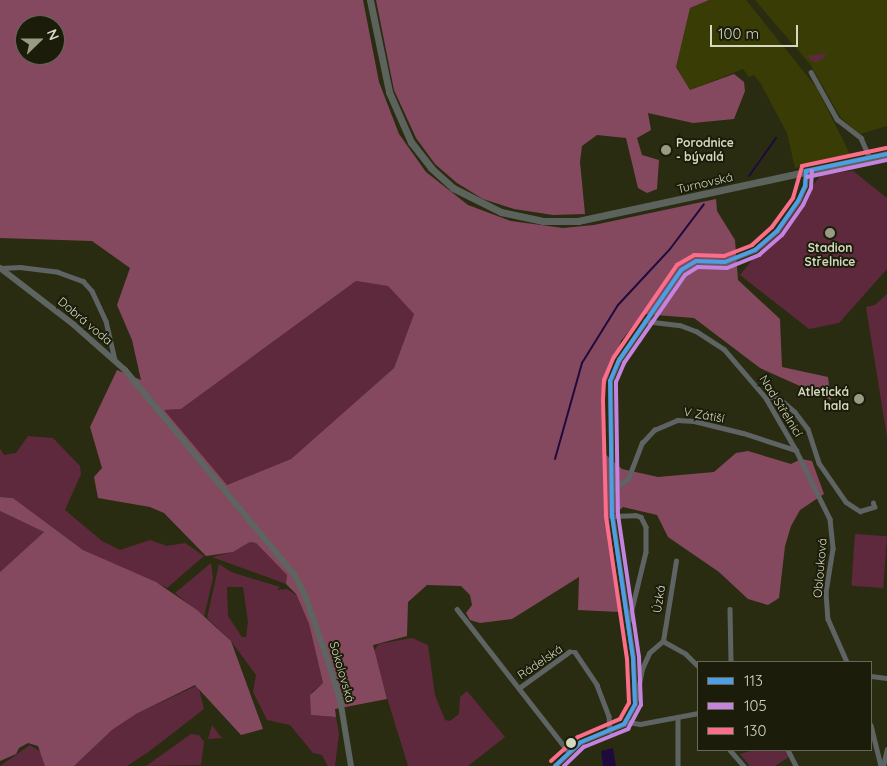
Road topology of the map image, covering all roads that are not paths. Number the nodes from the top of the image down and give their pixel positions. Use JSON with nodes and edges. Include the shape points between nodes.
{"nodes":[{"id":1,"x":370,"y":0,"type":"edge"},
{"id":2,"x":812,"y":72,"type":"dead end"},
{"id":3,"x":887,"y":154,"type":"edge"},
{"id":4,"x":870,"y":158,"type":"junction"},
{"id":5,"x":806,"y":171,"type":"junction"},
{"id":6,"x":1,"y":268,"type":"edge"},
{"id":7,"x":645,"y":321,"type":"junction"},
{"id":8,"x":115,"y":360,"type":"junction"},
{"id":9,"x":766,"y":398,"type":"junction"},
{"id":10,"x":796,"y":450,"type":"junction"},
{"id":11,"x":612,"y":490,"type":"junction"},
{"id":12,"x":873,"y":503,"type":"dead end"},
{"id":13,"x":612,"y":516,"type":"junction"},
{"id":14,"x":676,"y":561,"type":"dead end"},
{"id":15,"x":457,"y":609,"type":"dead end"},
{"id":16,"x":730,"y":609,"type":"dead end"},
{"id":17,"x":628,"y":624,"type":"junction"},
{"id":18,"x":663,"y":641,"type":"junction"},
{"id":19,"x":731,"y":661,"type":"edge"},
{"id":20,"x":847,"y":661,"type":"edge"},
{"id":21,"x":697,"y":665,"type":"edge"},
{"id":22,"x":872,"y":676,"type":"edge"},
{"id":23,"x":887,"y":678,"type":"edge"},
{"id":24,"x":519,"y":688,"type":"junction"},
{"id":25,"x":635,"y":704,"type":"junction"},
{"id":26,"x":697,"y":713,"type":"edge"},
{"id":27,"x":678,"y":717,"type":"junction"},
{"id":28,"x":628,"y":722,"type":"junction"},
{"id":29,"x":872,"y":729,"type":"edge"},
{"id":30,"x":610,"y":731,"type":"junction"},
{"id":31,"x":887,"y":749,"type":"edge"},
{"id":32,"x":568,"y":751,"type":"junction"},
{"id":33,"x":731,"y":751,"type":"edge"},
{"id":34,"x":788,"y":751,"type":"edge"},
{"id":35,"x":350,"y":766,"type":"edge"},
{"id":36,"x":555,"y":766,"type":"edge"},
{"id":37,"x":678,"y":766,"type":"edge"},
{"id":38,"x":744,"y":766,"type":"edge"},
{"id":39,"x":796,"y":766,"type":"edge"},
{"id":40,"x":882,"y":766,"type":"edge"}],
"edges":[{"from":1,"to":5,"type":"main road","name":"Turnovská","via":[[391,101],[418,152],[438,175],[467,197],[491,208],[526,218],[563,222],[593,219]]},
{"from":2,"to":4,"type":"street","via":[[838,120],[861,138]]},
{"from":3,"to":4,"type":"main road","name":"Turnovská"},
{"from":4,"to":5,"type":"main road","name":"Turnovská"},
{"from":5,"to":7,"type":"street","via":[[805,186],[798,202],[777,231],[755,250],[726,262],[696,261],[681,270]]},
{"from":6,"to":8,"type":"street","name":"Dobrá voda"},
{"from":6,"to":8,"type":"street","name":"Dobrá voda","via":[[20,266],[58,272],[83,281],[106,321]]},
{"from":7,"to":9,"type":"street","name":"Nad Střelnicí","via":[[696,330],[724,349],[748,373]]},
{"from":7,"to":11,"type":"street","via":[[619,360],[610,381]]},
{"from":8,"to":35,"type":"street","name":"Sokolovská","via":[[279,555],[301,587],[340,699]]},
{"from":9,"to":10,"type":"street","name":"Nad Střelnicí"},
{"from":9,"to":12,"type":"street","via":[[779,398],[795,412],[808,429],[819,463],[846,502],[860,511],[874,507]]},
{"from":10,"to":11,"type":"street","name":"V Zátiší","via":[[743,433],[677,420],[654,430],[642,443],[628,479]]},
{"from":10,"to":20,"type":"street","name":"Oblouková","via":[[830,518],[833,548],[826,592],[828,619]]},
{"from":11,"to":13,"type":"street"},
{"from":13,"to":17,"type":"street"},
{"from":13,"to":17,"type":"street","via":[[635,514],[646,527],[646,552]]},
{"from":14,"to":18,"type":"street","name":"Úzká"},
{"from":15,"to":24,"type":"street","name":"Rádelská"},
{"from":16,"to":19,"type":"street"},
{"from":17,"to":25,"type":"street"},
{"from":18,"to":21,"type":"street","via":[[686,654]]},
{"from":18,"to":25,"type":"street","via":[[650,653],[642,669],[641,690]]},
{"from":22,"to":23,"type":"street"},
{"from":24,"to":30,"type":"street","name":"Rádelská","via":[[569,652],[575,652],[583,660],[605,702]]},
{"from":24,"to":32,"type":"street","name":"Rádelská"},
{"from":25,"to":28,"type":"street"},
{"from":26,"to":27,"type":"street"},
{"from":27,"to":28,"type":"street","via":[[640,724]]},
{"from":27,"to":37,"type":"street"},
{"from":28,"to":30,"type":"street"},
{"from":29,"to":40,"type":"street"},
{"from":30,"to":32,"type":"street"},
{"from":31,"to":40,"type":"street"},
{"from":32,"to":36,"type":"street"},
{"from":33,"to":38,"type":"street"},
{"from":34,"to":39,"type":"street"}]}
